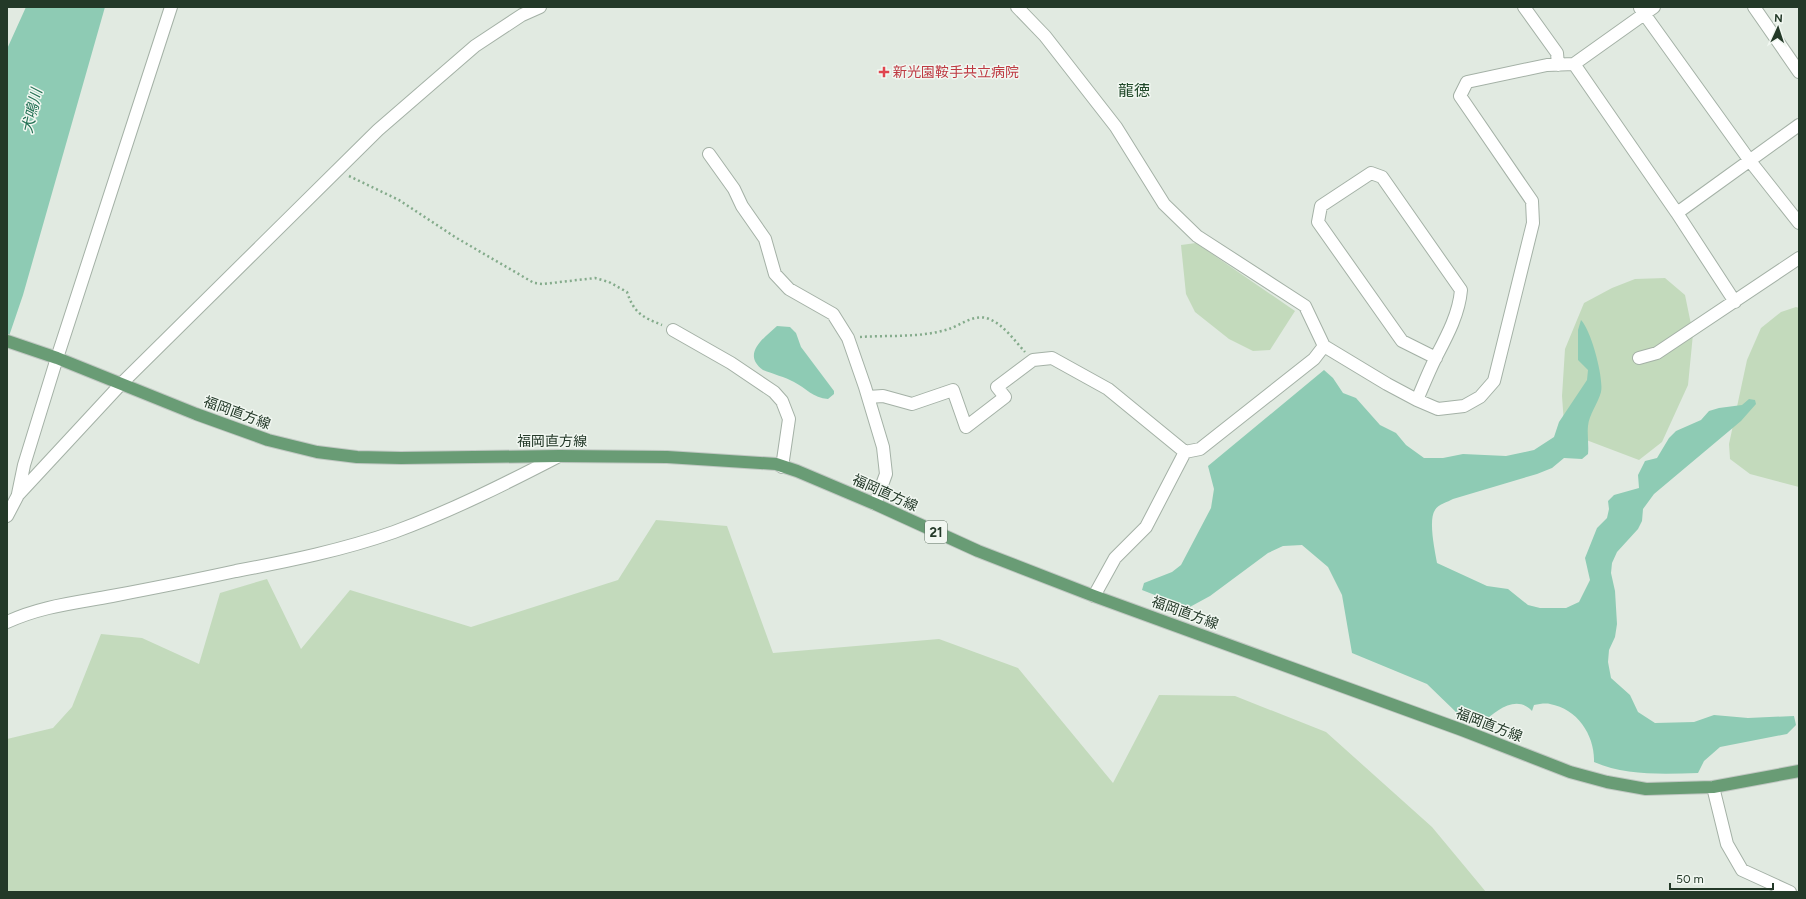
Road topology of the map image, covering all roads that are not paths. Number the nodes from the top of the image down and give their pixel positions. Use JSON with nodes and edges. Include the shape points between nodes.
{"nodes":[{"id":1,"x":171,"y":7,"type":"edge"},
{"id":2,"x":540,"y":7,"type":"edge"},
{"id":3,"x":1017,"y":7,"type":"edge"},
{"id":4,"x":1524,"y":7,"type":"edge"},
{"id":5,"x":1754,"y":7,"type":"edge"},
{"id":6,"x":1646,"y":9,"type":"edge"},
{"id":7,"x":1574,"y":64,"type":"junction"},
{"id":8,"x":1558,"y":65,"type":"junction"},
{"id":9,"x":1799,"y":72,"type":"edge"},
{"id":10,"x":1799,"y":125,"type":"edge"},
{"id":11,"x":709,"y":154,"type":"dead end"},
{"id":12,"x":1750,"y":161,"type":"junction"},
{"id":13,"x":1677,"y":213,"type":"junction"},
{"id":14,"x":1799,"y":223,"type":"edge"},
{"id":15,"x":1799,"y":258,"type":"edge"},
{"id":16,"x":1735,"y":302,"type":"junction"},
{"id":17,"x":673,"y":330,"type":"road end"},
{"id":18,"x":7,"y":341,"type":"edge"},
{"id":19,"x":1324,"y":346,"type":"junction"},
{"id":20,"x":52,"y":357,"type":"junction"},
{"id":21,"x":1436,"y":358,"type":"junction"},
{"id":22,"x":1639,"y":358,"type":"dead end"},
{"id":23,"x":121,"y":384,"type":"junction"},
{"id":24,"x":868,"y":397,"type":"junction"},
{"id":25,"x":1417,"y":400,"type":"junction"},
{"id":26,"x":1185,"y":452,"type":"junction"},
{"id":27,"x":559,"y":456,"type":"junction"},
{"id":28,"x":782,"y":466,"type":"junction"},
{"id":29,"x":18,"y":495,"type":"junction"},
{"id":30,"x":875,"y":504,"type":"junction"},
{"id":31,"x":7,"y":516,"type":"edge"},
{"id":32,"x":1094,"y":596,"type":"junction"},
{"id":33,"x":7,"y":622,"type":"edge"},
{"id":34,"x":1799,"y":771,"type":"edge"},
{"id":35,"x":1713,"y":787,"type":"junction"},
{"id":36,"x":1790,"y":892,"type":"edge"}],
"edges":[{"from":1,"to":20,"type":"street"},
{"from":2,"to":23,"type":"street","via":[[475,46],[378,130]]},
{"from":3,"to":19,"type":"street","via":[[1045,36],[1116,127],[1164,204],[1197,236],[1305,306]]},
{"from":4,"to":8,"type":"street","via":[[1557,53]]},
{"from":5,"to":9,"type":"street"},
{"from":6,"to":7,"type":"street"},
{"from":6,"to":12,"type":"street"},
{"from":7,"to":8,"type":"street"},
{"from":7,"to":13,"type":"street"},
{"from":8,"to":25,"type":"street","via":[[1466,82],[1460,96],[1532,202],[1533,223],[1494,381],[1480,397],[1464,406],[1438,409]]},
{"from":10,"to":12,"type":"street"},
{"from":11,"to":24,"type":"street","via":[[765,239],[775,274],[789,289],[833,314],[848,338]]},
{"from":12,"to":13,"type":"street"},
{"from":12,"to":14,"type":"street"},
{"from":13,"to":16,"type":"street"},
{"from":15,"to":16,"type":"street"},
{"from":16,"to":22,"type":"street","via":[[1657,353]]},
{"from":17,"to":28,"type":"street","via":[[731,363],[774,392],[782,401],[789,419]]},
{"from":18,"to":20,"type":"main road","name":"福岡直方線","number":"21"},
{"from":19,"to":25,"type":"street"},
{"from":19,"to":26,"type":"street","via":[[1314,359],[1200,449]]},
{"from":20,"to":23,"type":"main road","name":"福岡直方線","number":"21"},
{"from":20,"to":29,"type":"street"},
{"from":21,"to":21,"type":"street","via":[[1450,333],[1461,290],[1382,177],[1371,173],[1321,206],[1318,222],[1402,341]]},
{"from":21,"to":25,"type":"street"},
{"from":23,"to":27,"type":"main road","name":"福岡直方線","number":"21","via":[[268,440],[317,452],[358,457],[401,458]]},
{"from":23,"to":29,"type":"street"},
{"from":24,"to":26,"type":"street","via":[[884,396],[912,404],[953,390],[966,427],[1005,397],[997,387],[1033,360],[1052,358],[1108,389]]},
{"from":24,"to":30,"type":"street","via":[[882,447],[886,474]]},
{"from":26,"to":32,"type":"street","via":[[1146,526],[1116,558]]},
{"from":27,"to":28,"type":"main road","name":"福岡直方線","number":"21","via":[[733,460]]},
{"from":27,"to":33,"type":"street","via":[[486,494],[394,532],[340,548],[238,571],[110,597],[51,606]]},
{"from":28,"to":30,"type":"main road","name":"福岡直方線","number":"21"},
{"from":29,"to":31,"type":"street"},
{"from":30,"to":32,"type":"main road","name":"福岡直方線","number":"21","via":[[978,551]]},
{"from":32,"to":35,"type":"main road","name":"福岡直方線","number":"21","via":[[1570,772],[1646,789]]},
{"from":34,"to":35,"type":"main road","name":"福岡直方線","number":"21"},
{"from":35,"to":36,"type":"street","via":[[1727,844],[1742,870]]}]}
